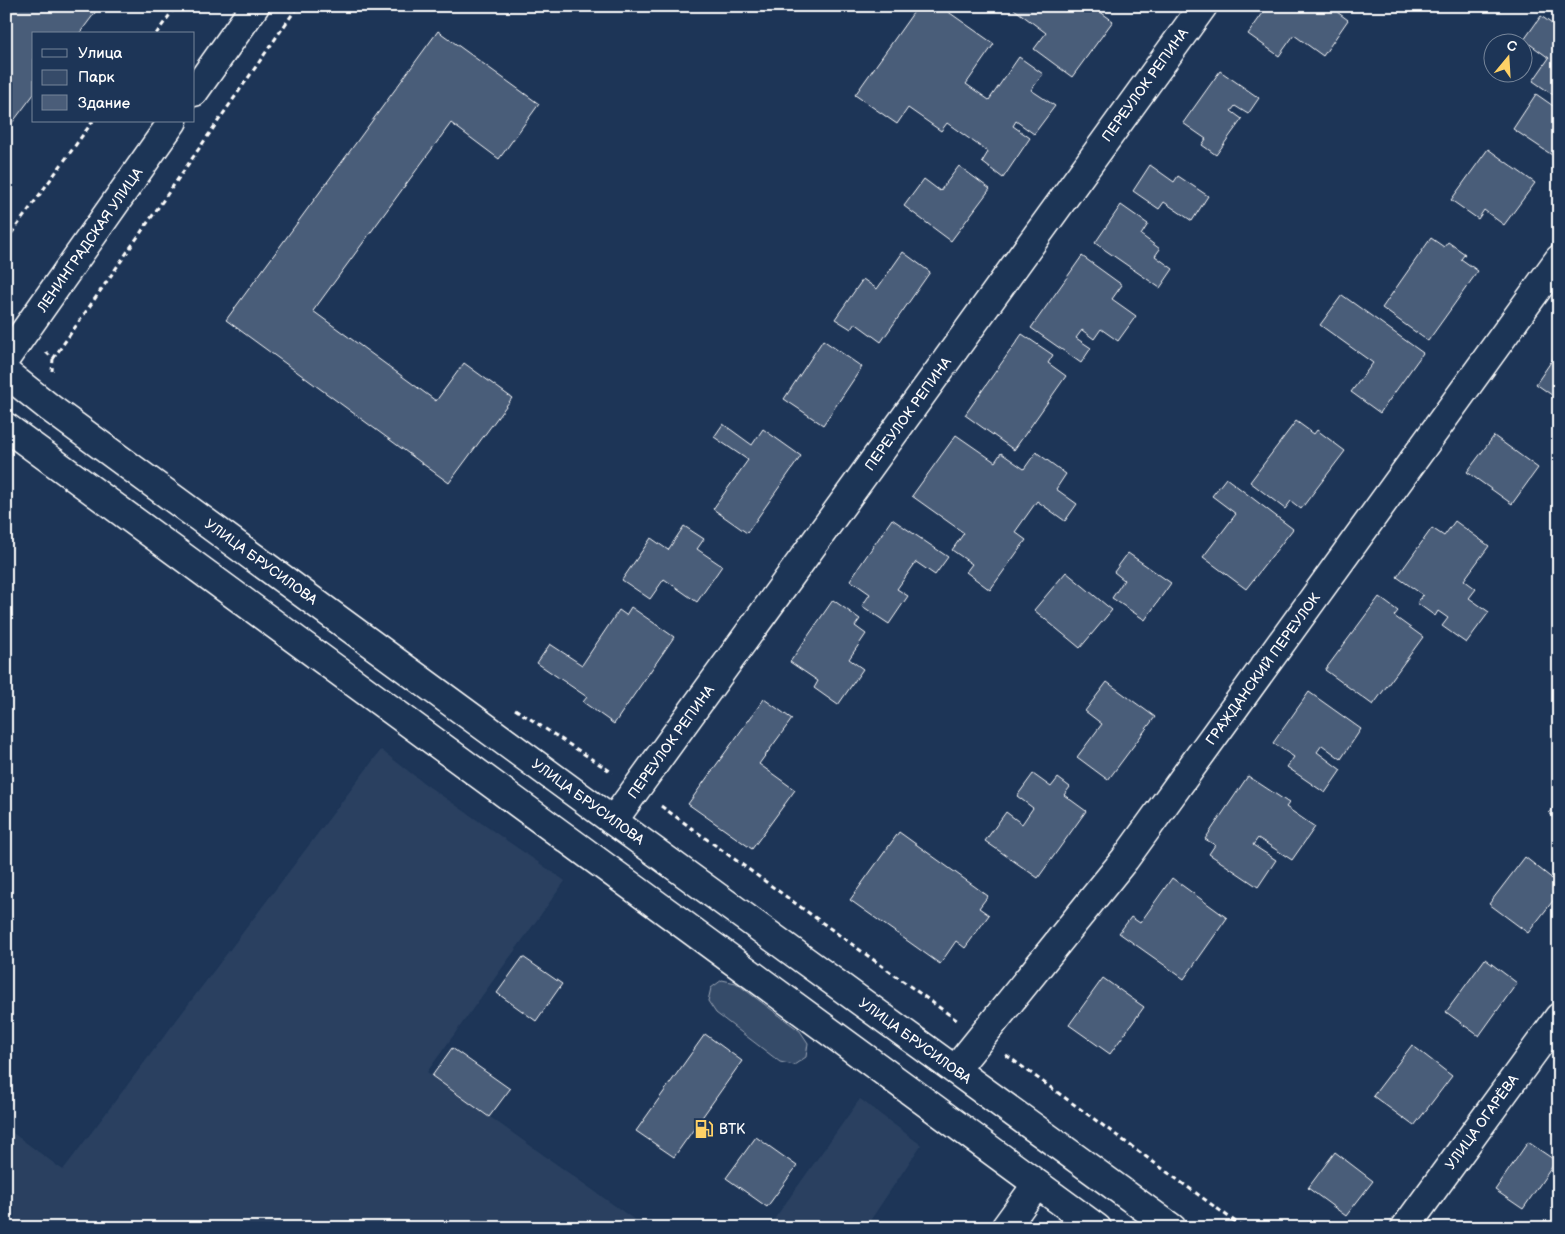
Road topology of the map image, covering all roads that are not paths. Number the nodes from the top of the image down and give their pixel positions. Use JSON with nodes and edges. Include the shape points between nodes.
{"nodes":[{"id":1,"x":255,"y":6,"type":"edge"},
{"id":2,"x":1203,"y":6,"type":"edge"},
{"id":3,"x":195,"y":91,"type":"edge"},
{"id":4,"x":172,"y":122,"type":"edge"},
{"id":5,"x":1559,"y":259,"type":"edge"},
{"id":6,"x":6,"y":358,"type":"edge"},
{"id":7,"x":6,"y":372,"type":"edge"},
{"id":8,"x":6,"y":427,"type":"edge"},
{"id":9,"x":614,"y":821,"type":"junction"},
{"id":10,"x":1559,"y":1017,"type":"edge"},
{"id":11,"x":955,"y":1070,"type":"junction"},
{"id":12,"x":1037,"y":1184,"type":"junction"},
{"id":13,"x":1005,"y":1228,"type":"edge"},
{"id":14,"x":1097,"y":1228,"type":"edge"},
{"id":15,"x":1172,"y":1228,"type":"edge"},
{"id":16,"x":1405,"y":1228,"type":"edge"}],
"edges":[{"from":1,"to":3,"type":"main road"},
{"from":2,"to":9,"type":"main road","name":"ПЕРЕУЛОК РЕПИНА"},
{"from":4,"to":6,"type":"main road","name":"ЛЕНИНГРАДСКАЯ УЛИЦА"},
{"from":5,"to":11,"type":"main road","name":"ГРАЖДАНСКИЙ ПЕРЕУЛОК","via":[[1125,860]]},
{"from":7,"to":9,"type":"main road","name":"УЛИЦА БРУСИЛОВА","via":[[50,408]]},
{"from":8,"to":12,"type":"main road"},
{"from":9,"to":11,"type":"main road","name":"УЛИЦА БРУСИЛОВА"},
{"from":10,"to":16,"type":"main road","name":"УЛИЦА ОГАРЁВА"},
{"from":11,"to":15,"type":"main road","name":"УЛИЦА БРУСИЛОВА"},
{"from":12,"to":13,"type":"main road"},
{"from":12,"to":14,"type":"main road"}]}
